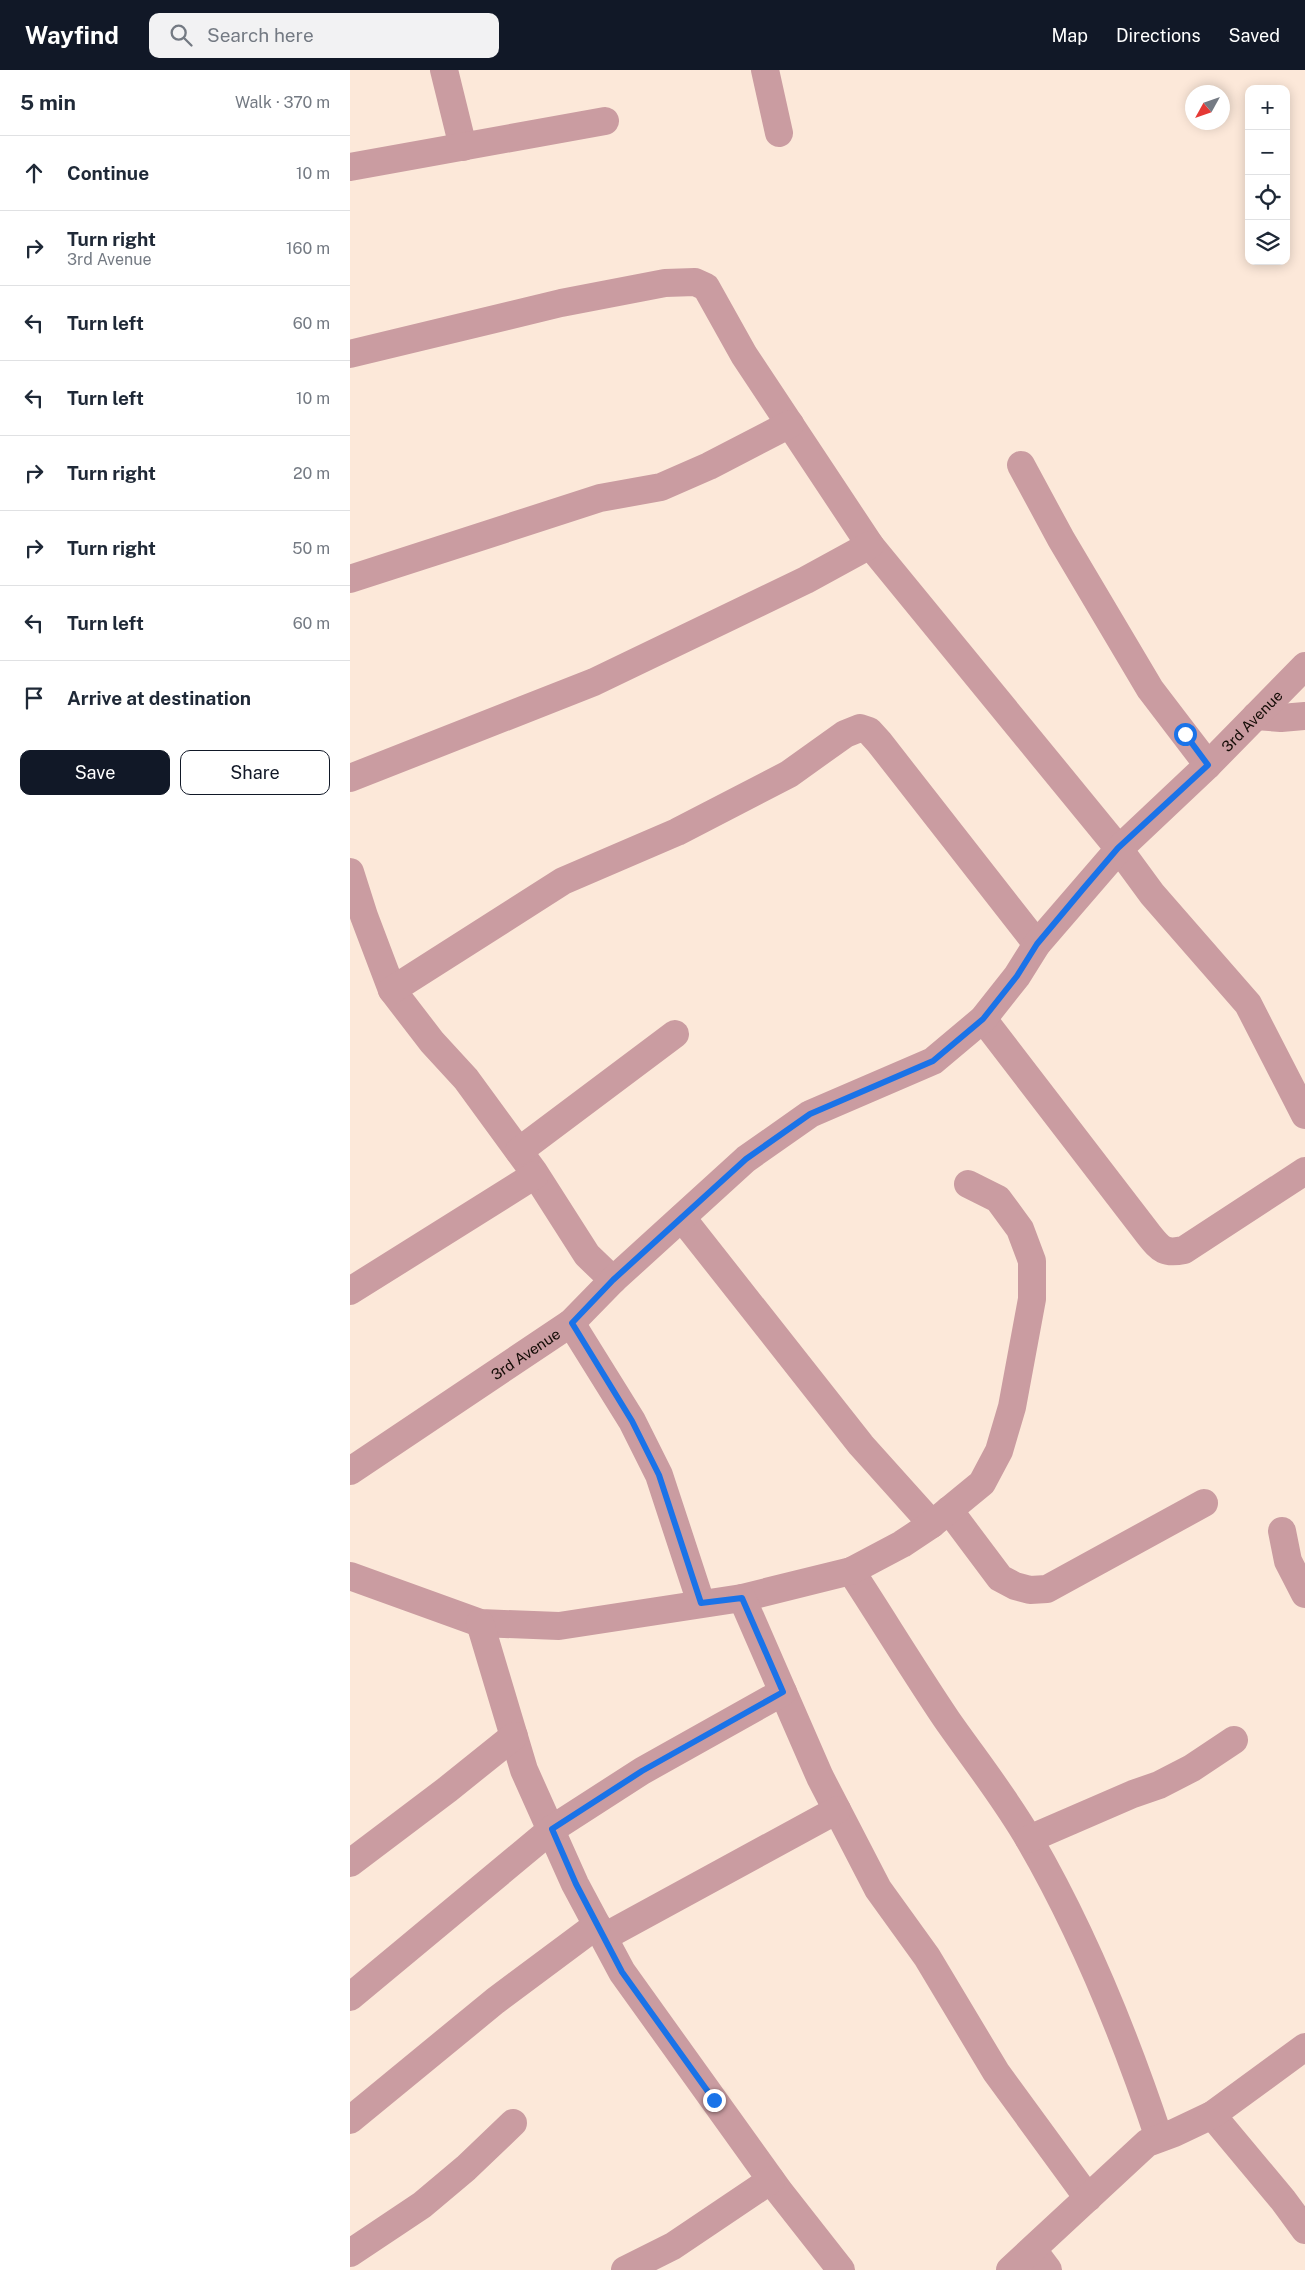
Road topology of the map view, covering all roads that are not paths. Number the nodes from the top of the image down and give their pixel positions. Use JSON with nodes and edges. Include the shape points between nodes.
{"nodes":[{"id":1,"x":444,"y":70,"type":"edge"},
{"id":2,"x":765,"y":70,"type":"edge"},
{"id":3,"x":605,"y":121,"type":"dead end"},
{"id":4,"x":779,"y":133,"type":"dead end"},
{"id":5,"x":463,"y":147,"type":"junction"},
{"id":6,"x":350,"y":167,"type":"edge"},
{"id":7,"x":350,"y":354,"type":"edge"},
{"id":8,"x":790,"y":424,"type":"junction"},
{"id":9,"x":1021,"y":465,"type":"dead end"},
{"id":10,"x":870,"y":545,"type":"junction"},
{"id":11,"x":350,"y":579,"type":"edge"},
{"id":12,"x":1305,"y":666,"type":"edge"},
{"id":13,"x":1256,"y":716,"type":"junction"},
{"id":14,"x":1305,"y":716,"type":"edge"},
{"id":15,"x":1208,"y":765,"type":"junction"},
{"id":16,"x":350,"y":778,"type":"edge"},
{"id":17,"x":1118,"y":848,"type":"junction"},
{"id":18,"x":350,"y":872,"type":"edge"},
{"id":19,"x":1037,"y":944,"type":"junction"},
{"id":20,"x":392,"y":990,"type":"junction"},
{"id":21,"x":983,"y":1019,"type":"junction"},
{"id":22,"x":675,"y":1034,"type":"dead end"},
{"id":23,"x":1305,"y":1116,"type":"edge"},
{"id":24,"x":519,"y":1151,"type":"junction"},
{"id":25,"x":1305,"y":1171,"type":"edge"},
{"id":26,"x":535,"y":1175,"type":"junction"},
{"id":27,"x":968,"y":1184,"type":"dead end"},
{"id":28,"x":682,"y":1218,"type":"junction"},
{"id":29,"x":613,"y":1280,"type":"junction"},
{"id":30,"x":350,"y":1291,"type":"edge"},
{"id":31,"x":572,"y":1323,"type":"junction"},
{"id":32,"x":350,"y":1471,"type":"edge"},
{"id":33,"x":1204,"y":1503,"type":"dead end"},
{"id":34,"x":941,"y":1517,"type":"junction"},
{"id":35,"x":1282,"y":1531,"type":"dead end"},
{"id":36,"x":851,"y":1571,"type":"junction"},
{"id":37,"x":350,"y":1576,"type":"edge"},
{"id":38,"x":1305,"y":1594,"type":"edge"},
{"id":39,"x":742,"y":1598,"type":"junction"},
{"id":40,"x":701,"y":1603,"type":"junction"},
{"id":41,"x":480,"y":1623,"type":"junction"},
{"id":42,"x":783,"y":1692,"type":"junction"},
{"id":43,"x":514,"y":1736,"type":"junction"},
{"id":44,"x":1234,"y":1740,"type":"dead end"},
{"id":45,"x":837,"y":1810,"type":"junction"},
{"id":46,"x":552,"y":1829,"type":"junction"},
{"id":47,"x":1030,"y":1839,"type":"junction"},
{"id":48,"x":350,"y":1863,"type":"edge"},
{"id":49,"x":600,"y":1931,"type":"junction"},
{"id":50,"x":350,"y":1997,"type":"edge"},
{"id":51,"x":1305,"y":2047,"type":"edge"},
{"id":52,"x":1212,"y":2115,"type":"junction"},
{"id":53,"x":350,"y":2120,"type":"edge"},
{"id":54,"x":513,"y":2123,"type":"dead end"},
{"id":55,"x":1159,"y":2138,"type":"junction"},
{"id":56,"x":771,"y":2180,"type":"junction"},
{"id":57,"x":1088,"y":2198,"type":"junction"},
{"id":58,"x":1305,"y":2230,"type":"edge"},
{"id":59,"x":350,"y":2253,"type":"edge"},
{"id":60,"x":1040,"y":2260,"type":"edge"},
{"id":61,"x":625,"y":2270,"type":"edge"},
{"id":62,"x":841,"y":2270,"type":"edge"},
{"id":63,"x":1010,"y":2270,"type":"edge"}],
"edges":[{"from":1,"to":5,"type":"street"},
{"from":2,"to":4,"type":"street"},
{"from":3,"to":5,"type":"street"},
{"from":5,"to":6,"type":"street"},
{"from":7,"to":8,"type":"street","via":[[561,303],[666,283],[695,282],[706,287],[744,355]]},
{"from":8,"to":10,"type":"street"},
{"from":8,"to":11,"type":"street","via":[[661,487],[600,498]]},
{"from":9,"to":15,"type":"street","via":[[1150,688]]},
{"from":10,"to":16,"type":"street","via":[[806,580],[594,682]]},
{"from":10,"to":17,"type":"street"},
{"from":12,"to":13,"type":"street","name":"3rd Avenue"},
{"from":13,"to":14,"type":"street"},
{"from":13,"to":15,"type":"street","name":"3rd Avenue"},
{"from":15,"to":17,"type":"street","name":"3rd Avenue"},
{"from":17,"to":19,"type":"street","name":"3rd Avenue"},
{"from":17,"to":23,"type":"street","via":[[1152,894],[1248,1004]]},
{"from":18,"to":20,"type":"street"},
{"from":19,"to":20,"type":"street","via":[[879,742],[869,731],[860,728],[845,734],[789,774],[677,832],[563,881]]},
{"from":19,"to":21,"type":"street","name":"3rd Avenue"},
{"from":20,"to":24,"type":"street","via":[[466,1079]]},
{"from":21,"to":25,"type":"street","via":[[1149,1236],[1158,1247],[1168,1252],[1184,1250]]},
{"from":21,"to":28,"type":"street","name":"3rd Avenue","via":[[933,1061],[810,1114],[746,1159]]},
{"from":22,"to":24,"type":"street"},
{"from":24,"to":26,"type":"street"},
{"from":26,"to":29,"type":"street","via":[[587,1255]]},
{"from":26,"to":30,"type":"street"},
{"from":27,"to":34,"type":"street","via":[[998,1199],[1020,1229],[1032,1261],[1032,1299],[1012,1406],[999,1451],[982,1483]]},
{"from":28,"to":29,"type":"street","name":"3rd Avenue"},
{"from":28,"to":34,"type":"street","via":[[861,1445]]},
{"from":29,"to":31,"type":"street","name":"3rd Avenue"},
{"from":31,"to":32,"type":"street","name":"3rd Avenue"},
{"from":31,"to":40,"type":"street","via":[[632,1421],[659,1475]]},
{"from":33,"to":34,"type":"street","via":[[1047,1589],[1030,1590],[1000,1578]]},
{"from":34,"to":36,"type":"street","via":[[902,1544]]},
{"from":35,"to":38,"type":"street","via":[[1288,1561]]},
{"from":36,"to":39,"type":"street"},
{"from":36,"to":47,"type":"street"},
{"from":37,"to":41,"type":"street"},
{"from":39,"to":40,"type":"street"},
{"from":39,"to":42,"type":"street"},
{"from":40,"to":41,"type":"street","via":[[559,1626]]},
{"from":41,"to":43,"type":"street"},
{"from":42,"to":45,"type":"street"},
{"from":42,"to":46,"type":"street","via":[[642,1771]]},
{"from":43,"to":46,"type":"street","via":[[524,1770]]},
{"from":43,"to":48,"type":"street"},
{"from":44,"to":47,"type":"street","via":[[1159,1785]]},
{"from":45,"to":49,"type":"street"},
{"from":45,"to":57,"type":"street","via":[[878,1889],[927,1957],[996,2072]]},
{"from":46,"to":49,"type":"street"},
{"from":46,"to":50,"type":"street"},
{"from":47,"to":55,"type":"street","via":[[1103,1990]]},
{"from":49,"to":53,"type":"street","via":[[495,2001]]},
{"from":49,"to":56,"type":"street","via":[[622,1972]]},
{"from":51,"to":52,"type":"street"},
{"from":52,"to":55,"type":"street"},
{"from":52,"to":58,"type":"street"},
{"from":54,"to":59,"type":"street","via":[[422,2205]]},
{"from":55,"to":57,"type":"street","via":[[1147,2143]]},
{"from":56,"to":61,"type":"street","via":[[673,2246]]},
{"from":56,"to":62,"type":"street"},
{"from":57,"to":60,"type":"street"},
{"from":60,"to":63,"type":"street"}]}
